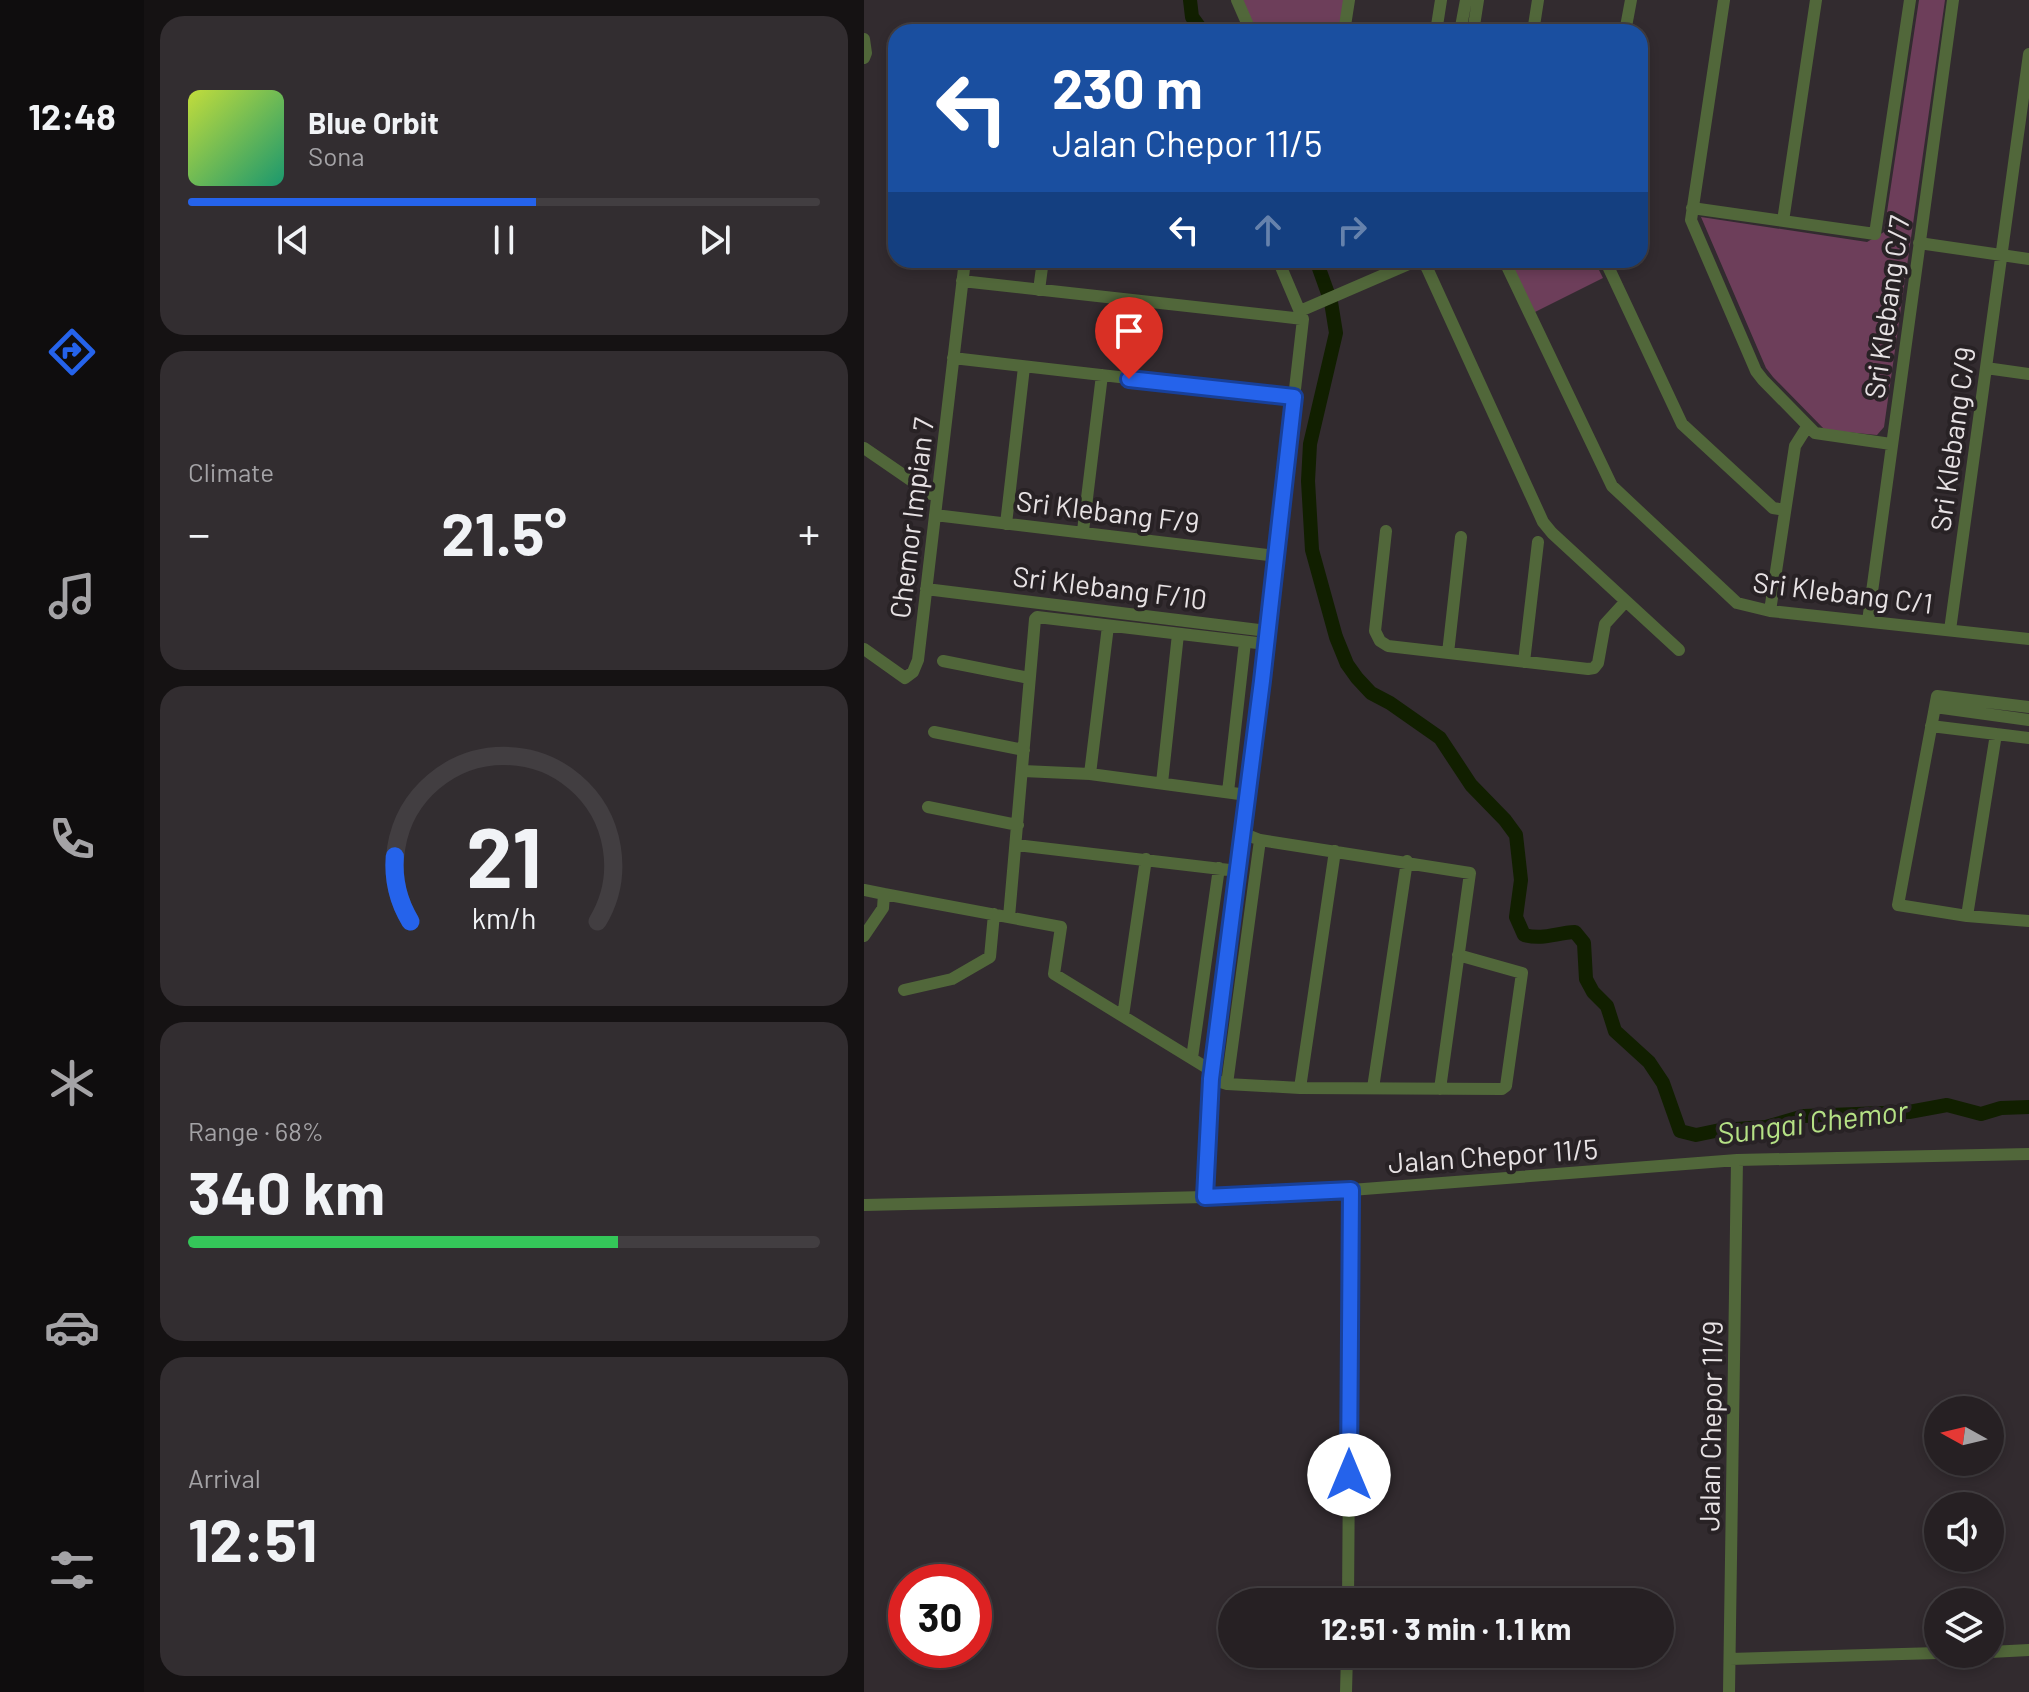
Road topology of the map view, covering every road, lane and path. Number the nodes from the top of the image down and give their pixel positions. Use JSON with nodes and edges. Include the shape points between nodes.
{"nodes":[{"id":1,"x":1237,"y":0,"type":"edge"},
{"id":2,"x":1349,"y":0,"type":"edge"},
{"id":3,"x":1441,"y":0,"type":"edge"},
{"id":4,"x":1466,"y":0,"type":"edge"},
{"id":5,"x":1478,"y":0,"type":"edge"},
{"id":6,"x":1538,"y":0,"type":"edge"},
{"id":7,"x":1631,"y":0,"type":"edge"},
{"id":8,"x":1724,"y":0,"type":"edge"},
{"id":9,"x":1816,"y":0,"type":"edge"},
{"id":10,"x":1910,"y":0,"type":"edge"},
{"id":11,"x":1953,"y":0,"type":"edge"},
{"id":12,"x":1248,"y":24,"type":"edge"},
{"id":13,"x":1345,"y":24,"type":"edge"},
{"id":14,"x":1437,"y":24,"type":"edge"},
{"id":15,"x":1462,"y":24,"type":"edge"},
{"id":16,"x":1474,"y":24,"type":"edge"},
{"id":17,"x":1534,"y":24,"type":"edge"},
{"id":18,"x":1626,"y":24,"type":"edge"},
{"id":19,"x":864,"y":39,"type":"edge"},
{"id":20,"x":2029,"y":54,"type":"edge"},
{"id":21,"x":864,"y":58,"type":"edge"},
{"id":22,"x":1692,"y":208,"type":"junction"},
{"id":23,"x":1783,"y":221,"type":"junction"},
{"id":24,"x":1919,"y":243,"type":"junction"},
{"id":25,"x":2002,"y":255,"type":"junction"},
{"id":26,"x":2029,"y":259,"type":"edge"},
{"id":27,"x":964,"y":268,"type":"edge"},
{"id":28,"x":1042,"y":268,"type":"edge"},
{"id":29,"x":1281,"y":268,"type":"edge"},
{"id":30,"x":1401,"y":268,"type":"edge"},
{"id":31,"x":1427,"y":268,"type":"edge"},
{"id":32,"x":1508,"y":268,"type":"edge"},
{"id":33,"x":1609,"y":268,"type":"edge"},
{"id":34,"x":962,"y":281,"type":"junction"},
{"id":35,"x":1039,"y":290,"type":"junction"},
{"id":36,"x":1302,"y":315,"type":"junction"},
{"id":37,"x":953,"y":358,"type":"junction"},
{"id":38,"x":1024,"y":367,"type":"junction"},
{"id":39,"x":1986,"y":368,"type":"junction"},
{"id":40,"x":2029,"y":374,"type":"edge"},
{"id":41,"x":1102,"y":375,"type":"junction"},
{"id":42,"x":1294,"y":397,"type":"junction"},
{"id":43,"x":1807,"y":427,"type":"junction"},
{"id":44,"x":1891,"y":444,"type":"junction"},
{"id":45,"x":864,"y":448,"type":"edge"},
{"id":46,"x":931,"y":494,"type":"dead end"},
{"id":47,"x":1785,"y":510,"type":"junction"},
{"id":48,"x":935,"y":515,"type":"junction"},
{"id":49,"x":1006,"y":524,"type":"junction"},
{"id":50,"x":1083,"y":531,"type":"junction"},
{"id":51,"x":1386,"y":531,"type":"dead end"},
{"id":52,"x":1461,"y":537,"type":"dead end"},
{"id":53,"x":1538,"y":542,"type":"dead end"},
{"id":54,"x":1276,"y":556,"type":"junction"},
{"id":55,"x":926,"y":589,"type":"junction"},
{"id":56,"x":1626,"y":601,"type":"junction"},
{"id":57,"x":1770,"y":611,"type":"junction"},
{"id":58,"x":1868,"y":621,"type":"junction"},
{"id":59,"x":1108,"y":626,"type":"junction"},
{"id":60,"x":1950,"y":630,"type":"junction"},
{"id":61,"x":1178,"y":634,"type":"junction"},
{"id":62,"x":1266,"y":637,"type":"junction"},
{"id":63,"x":2029,"y":639,"type":"edge"},
{"id":64,"x":1245,"y":642,"type":"junction"},
{"id":65,"x":864,"y":649,"type":"edge"},
{"id":66,"x":1679,"y":650,"type":"dead end"},
{"id":67,"x":1448,"y":653,"type":"junction"},
{"id":68,"x":943,"y":661,"type":"dead end"},
{"id":69,"x":1524,"y":662,"type":"junction"},
{"id":70,"x":1029,"y":678,"type":"junction"},
{"id":71,"x":1936,"y":701,"type":"junction"},
{"id":72,"x":2029,"y":707,"type":"edge"},
{"id":73,"x":2029,"y":720,"type":"edge"},
{"id":74,"x":1931,"y":726,"type":"junction"},
{"id":75,"x":934,"y":732,"type":"dead end"},
{"id":76,"x":1996,"y":734,"type":"junction"},
{"id":77,"x":2029,"y":738,"type":"edge"},
{"id":78,"x":1024,"y":750,"type":"junction"},
{"id":79,"x":1023,"y":771,"type":"junction"},
{"id":80,"x":1090,"y":774,"type":"junction"},
{"id":81,"x":1162,"y":783,"type":"junction"},
{"id":82,"x":1228,"y":792,"type":"junction"},
{"id":83,"x":1247,"y":795,"type":"junction"},
{"id":84,"x":928,"y":807,"type":"dead end"},
{"id":85,"x":1018,"y":825,"type":"junction"},
{"id":86,"x":1242,"y":833,"type":"junction"},
{"id":87,"x":1260,"y":840,"type":"junction"},
{"id":88,"x":1016,"y":845,"type":"junction"},
{"id":89,"x":1335,"y":851,"type":"junction"},
{"id":90,"x":1146,"y":859,"type":"junction"},
{"id":91,"x":1407,"y":861,"type":"junction"},
{"id":92,"x":1219,"y":868,"type":"junction"},
{"id":93,"x":1238,"y":871,"type":"junction"},
{"id":94,"x":864,"y":890,"type":"edge"},
{"id":95,"x":884,"y":894,"type":"junction"},
{"id":96,"x":994,"y":914,"type":"junction"},
{"id":97,"x":1967,"y":916,"type":"junction"},
{"id":98,"x":1009,"y":917,"type":"junction"},
{"id":99,"x":2029,"y":921,"type":"edge"},
{"id":100,"x":864,"y":936,"type":"edge"},
{"id":101,"x":1458,"y":955,"type":"junction"},
{"id":102,"x":904,"y":990,"type":"dead end"},
{"id":103,"x":1123,"y":1016,"type":"junction"},
{"id":104,"x":1192,"y":1058,"type":"junction"},
{"id":105,"x":1211,"y":1075,"type":"junction"},
{"id":106,"x":1227,"y":1084,"type":"junction"},
{"id":107,"x":1300,"y":1088,"type":"junction"},
{"id":108,"x":1373,"y":1088,"type":"junction"},
{"id":109,"x":1440,"y":1089,"type":"junction"},
{"id":110,"x":2029,"y":1154,"type":"edge"},
{"id":111,"x":1737,"y":1160,"type":"junction"},
{"id":112,"x":1351,"y":1190,"type":"junction"},
{"id":113,"x":1205,"y":1197,"type":"junction"},
{"id":114,"x":864,"y":1205,"type":"edge"},
{"id":115,"x":1348,"y":1588,"type":"edge"},
{"id":116,"x":2029,"y":1650,"type":"edge"},
{"id":117,"x":2004,"y":1651,"type":"edge"},
{"id":118,"x":1924,"y":1653,"type":"edge"},
{"id":119,"x":1730,"y":1659,"type":"junction"},
{"id":120,"x":1347,"y":1668,"type":"edge"},
{"id":121,"x":1346,"y":1692,"type":"edge"},
{"id":122,"x":1729,"y":1692,"type":"edge"}],
"edges":[{"from":1,"to":12,"type":"street"},
{"from":2,"to":13,"type":"street"},
{"from":3,"to":14,"type":"street"},
{"from":4,"to":15,"type":"street"},
{"from":5,"to":16,"type":"street"},
{"from":6,"to":17,"type":"street"},
{"from":7,"to":18,"type":"street"},
{"from":8,"to":22,"type":"street"},
{"from":9,"to":23,"type":"street"},
{"from":10,"to":23,"type":"street","via":[[1875,234]]},
{"from":11,"to":24,"type":"street","name":"Sri Klebang C/7"},
{"from":19,"to":21,"type":"street"},
{"from":20,"to":25,"type":"street","name":"Sri Klebang C/9"},
{"from":22,"to":23,"type":"street"},
{"from":22,"to":43,"type":"street","via":[[1691,220],[1756,371]]},
{"from":24,"to":25,"type":"street"},
{"from":24,"to":44,"type":"street","name":"Sri Klebang C/7"},
{"from":25,"to":26,"type":"street"},
{"from":25,"to":39,"type":"street","name":"Sri Klebang C/9"},
{"from":27,"to":34,"type":"street","name":"Chemor Impian 7"},
{"from":28,"to":35,"type":"street"},
{"from":29,"to":36,"type":"street"},
{"from":30,"to":36,"type":"street"},
{"from":31,"to":56,"type":"street","via":[[1543,522]]},
{"from":32,"to":57,"type":"street","name":"Sri Klebang C/1","via":[[1612,486],[1737,603]]},
{"from":33,"to":47,"type":"street","via":[[1682,424],[1773,508]]},
{"from":34,"to":35,"type":"street"},
{"from":34,"to":37,"type":"street","name":"Chemor Impian 7"},
{"from":35,"to":36,"type":"street"},
{"from":36,"to":42,"type":"street"},
{"from":37,"to":38,"type":"street"},
{"from":37,"to":48,"type":"street","name":"Chemor Impian 7"},
{"from":38,"to":41,"type":"street"},
{"from":38,"to":49,"type":"street"},
{"from":39,"to":40,"type":"street"},
{"from":39,"to":60,"type":"street","name":"Sri Klebang C/9"},
{"from":41,"to":42,"type":"street"},
{"from":41,"to":50,"type":"street"},
{"from":42,"to":54,"type":"street"},
{"from":43,"to":44,"type":"street","via":[[1821,434]]},
{"from":43,"to":47,"type":"street","via":[[1795,446]]},
{"from":44,"to":58,"type":"street","name":"Sri Klebang C/7"},
{"from":45,"to":46,"type":"street"},
{"from":47,"to":57,"type":"street"},
{"from":48,"to":49,"type":"street","name":"Sri Klebang F/9"},
{"from":48,"to":55,"type":"street","name":"Chemor Impian 7"},
{"from":49,"to":50,"type":"street","name":"Sri Klebang F/9"},
{"from":50,"to":54,"type":"street","name":"Sri Klebang F/9"},
{"from":51,"to":67,"type":"street","via":[[1375,631],[1380,641]]},
{"from":52,"to":67,"type":"street"},
{"from":53,"to":69,"type":"street"},
{"from":54,"to":62,"type":"street"},
{"from":55,"to":62,"type":"street","name":"Sri Klebang F/10"},
{"from":55,"to":65,"type":"street","name":"Chemor Impian 7","via":[[913,672],[905,678]]},
{"from":56,"to":66,"type":"street"},
{"from":56,"to":69,"type":"street","via":[[1605,624],[1594,668]]},
{"from":57,"to":58,"type":"street","name":"Sri Klebang C/1"},
{"from":58,"to":60,"type":"street","name":"Sri Klebang C/1"},
{"from":59,"to":61,"type":"street"},
{"from":59,"to":70,"type":"street","via":[[1037,617]]},
{"from":59,"to":80,"type":"street"},
{"from":60,"to":63,"type":"street","name":"Sri Klebang C/1"},
{"from":61,"to":64,"type":"street"},
{"from":61,"to":81,"type":"street"},
{"from":62,"to":64,"type":"street"},
{"from":62,"to":83,"type":"street"},
{"from":64,"to":82,"type":"street"},
{"from":67,"to":69,"type":"street"},
{"from":68,"to":70,"type":"street"},
{"from":70,"to":78,"type":"street"},
{"from":71,"to":72,"type":"street"},
{"from":71,"to":73,"type":"street"},
{"from":71,"to":74,"type":"street"},
{"from":74,"to":76,"type":"street"},
{"from":74,"to":97,"type":"street","via":[[1898,905]]},
{"from":75,"to":78,"type":"street"},
{"from":76,"to":77,"type":"street"},
{"from":76,"to":97,"type":"street"},
{"from":78,"to":79,"type":"street"},
{"from":79,"to":80,"type":"street"},
{"from":79,"to":85,"type":"street"},
{"from":80,"to":81,"type":"street"},
{"from":81,"to":82,"type":"street"},
{"from":82,"to":83,"type":"street"},
{"from":83,"to":86,"type":"street"},
{"from":84,"to":85,"type":"street"},
{"from":85,"to":88,"type":"street"},
{"from":86,"to":87,"type":"street"},
{"from":86,"to":93,"type":"street"},
{"from":87,"to":89,"type":"street"},
{"from":87,"to":106,"type":"street"},
{"from":88,"to":90,"type":"street"},
{"from":88,"to":98,"type":"street"},
{"from":89,"to":91,"type":"street"},
{"from":89,"to":107,"type":"street"},
{"from":90,"to":92,"type":"street"},
{"from":90,"to":103,"type":"street"},
{"from":91,"to":101,"type":"street","via":[[1470,873]]},
{"from":91,"to":108,"type":"street"},
{"from":92,"to":93,"type":"street"},
{"from":92,"to":104,"type":"street"},
{"from":93,"to":105,"type":"street"},
{"from":94,"to":95,"type":"street"},
{"from":95,"to":96,"type":"street"},
{"from":95,"to":100,"type":"street","via":[[883,908]]},
{"from":96,"to":98,"type":"street"},
{"from":96,"to":102,"type":"street","via":[[990,957],[952,979]]},
{"from":97,"to":99,"type":"street"},
{"from":98,"to":103,"type":"street","via":[[1061,927],[1054,974]]},
{"from":101,"to":109,"type":"street"},
{"from":101,"to":109,"type":"street","via":[[1519,971],[1522,977],[1506,1086]]},
{"from":103,"to":104,"type":"street"},
{"from":104,"to":105,"type":"street"},
{"from":105,"to":106,"type":"street"},
{"from":105,"to":113,"type":"street"},
{"from":106,"to":107,"type":"street"},
{"from":107,"to":108,"type":"street"},
{"from":108,"to":109,"type":"street"},
{"from":110,"to":111,"type":"street","name":"Jalan Chepor 11/5"},
{"from":111,"to":112,"type":"street","name":"Jalan Chepor 11/5"},
{"from":111,"to":119,"type":"street","name":"Jalan Chepor 11/9"},
{"from":112,"to":113,"type":"street","name":"Jalan Chepor 11/5"},
{"from":112,"to":115,"type":"street"},
{"from":113,"to":114,"type":"street","name":"Jalan Chepor 11/5"},
{"from":116,"to":117,"type":"street"},
{"from":118,"to":119,"type":"street"},
{"from":119,"to":122,"type":"street","name":"Jalan Chepor 11/9"},
{"from":120,"to":121,"type":"street"}]}
